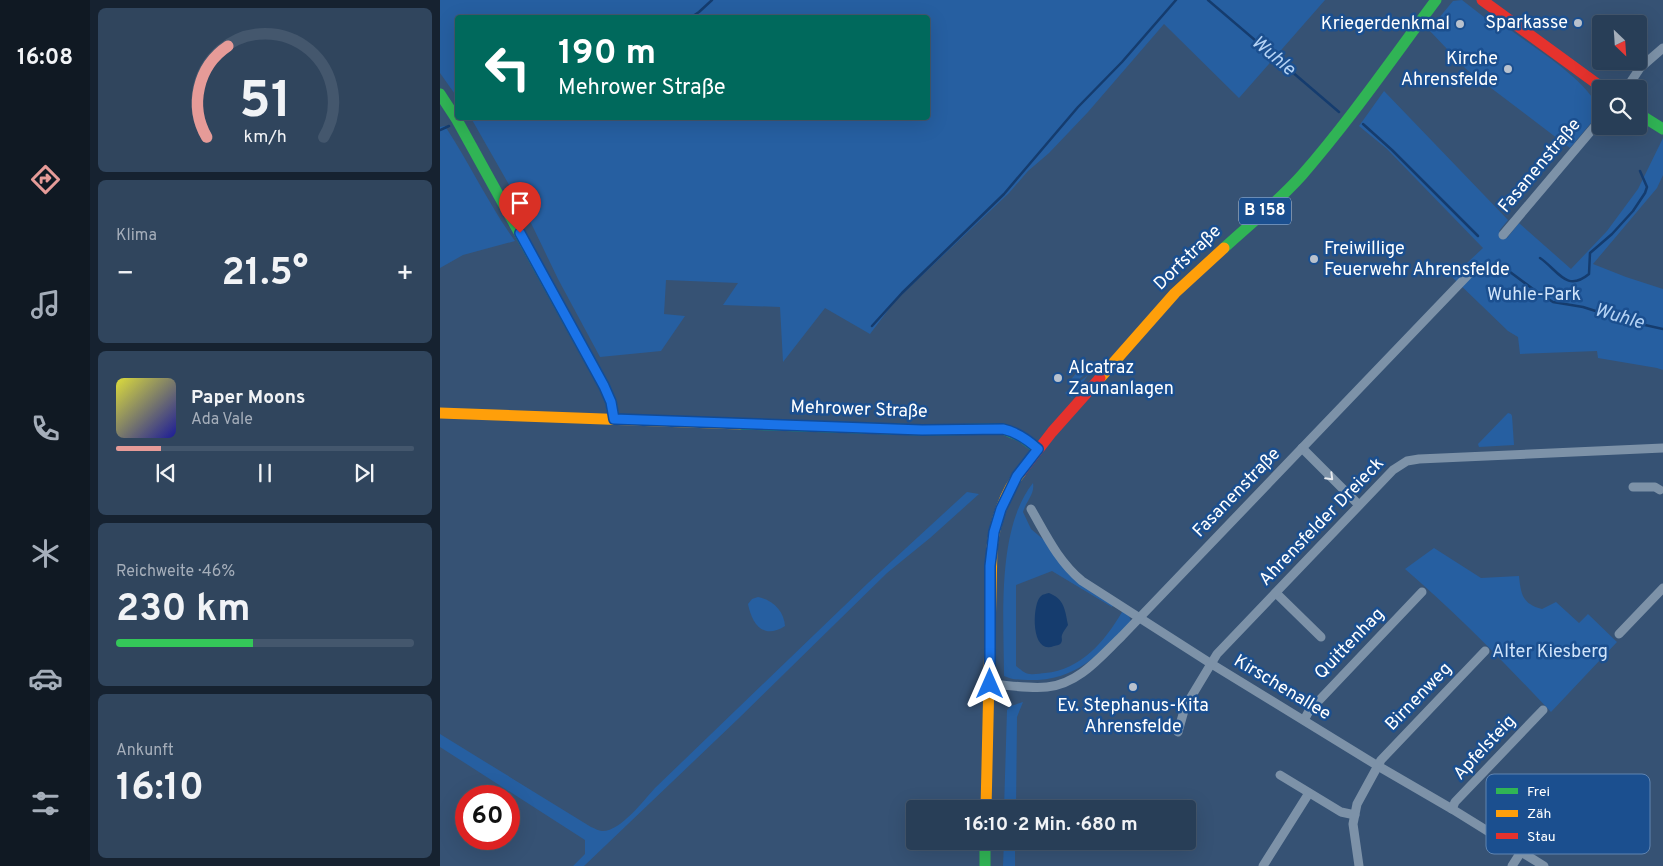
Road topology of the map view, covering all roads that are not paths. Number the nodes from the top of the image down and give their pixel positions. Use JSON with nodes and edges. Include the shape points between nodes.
{"nodes":[{"id":1,"x":1436,"y":0,"type":"edge"},
{"id":2,"x":1482,"y":0,"type":"edge"},
{"id":3,"x":1663,"y":48,"type":"edge"},
{"id":4,"x":1592,"y":80,"type":"edge"},
{"id":5,"x":1632,"y":80,"type":"edge"},
{"id":6,"x":440,"y":94,"type":"edge"},
{"id":7,"x":455,"y":117,"type":"edge"},
{"id":8,"x":1647,"y":119,"type":"edge"},
{"id":9,"x":457,"y":120,"type":"edge"},
{"id":10,"x":1663,"y":128,"type":"edge"},
{"id":11,"x":1592,"y":130,"type":"edge"},
{"id":12,"x":1503,"y":235,"type":"dead end"},
{"id":13,"x":1481,"y":267,"type":"dead end"},
{"id":14,"x":440,"y":413,"type":"edge"},
{"id":15,"x":614,"y":419,"type":"junction"},
{"id":16,"x":1302,"y":448,"type":"junction"},
{"id":17,"x":1663,"y":448,"type":"edge"},
{"id":18,"x":1038,"y":449,"type":"junction"},
{"id":19,"x":1633,"y":487,"type":"dead end"},
{"id":20,"x":1660,"y":490,"type":"dead end"},
{"id":21,"x":1359,"y":505,"type":"junction"},
{"id":22,"x":1030,"y":509,"type":"dead end"},
{"id":23,"x":1663,"y":588,"type":"edge"},
{"id":24,"x":1422,"y":592,"type":"dead end"},
{"id":25,"x":1276,"y":593,"type":"junction"},
{"id":26,"x":1140,"y":617,"type":"junction"},
{"id":27,"x":1619,"y":634,"type":"dead end"},
{"id":28,"x":1321,"y":637,"type":"dead end"},
{"id":29,"x":1484,"y":652,"type":"dead end"},
{"id":30,"x":1210,"y":663,"type":"junction"},
{"id":31,"x":990,"y":684,"type":"junction"},
{"id":32,"x":1543,"y":710,"type":"dead end"},
{"id":33,"x":1304,"y":720,"type":"junction"},
{"id":34,"x":1178,"y":732,"type":"dead end"},
{"id":35,"x":1378,"y":766,"type":"junction"},
{"id":36,"x":1280,"y":775,"type":"dead end"},
{"id":37,"x":1309,"y":793,"type":"junction"},
{"id":38,"x":986,"y":800,"type":"edge"},
{"id":39,"x":1452,"y":809,"type":"junction"},
{"id":40,"x":1355,"y":815,"type":"junction"},
{"id":41,"x":1486,"y":830,"type":"edge"},
{"id":42,"x":986,"y":850,"type":"edge"},
{"id":43,"x":1520,"y":854,"type":"edge"},
{"id":44,"x":1524,"y":854,"type":"edge"},
{"id":45,"x":985,"y":866,"type":"edge"},
{"id":46,"x":1263,"y":866,"type":"edge"},
{"id":47,"x":1359,"y":866,"type":"edge"},
{"id":48,"x":1512,"y":866,"type":"edge"},
{"id":49,"x":1544,"y":866,"type":"edge"}],
"edges":[{"from":1,"to":18,"type":"main road","name":"Dorfstraße","number":"B 158","via":[[1301,176],[1182,286]]},
{"from":2,"to":4,"type":"main road"},
{"from":3,"to":5,"type":"street","via":[[1640,68]]},
{"from":6,"to":7,"type":"main road"},
{"from":8,"to":10,"type":"main road"},
{"from":9,"to":15,"type":"main road","via":[[604,386]]},
{"from":11,"to":12,"type":"street","name":"Fasanenstraße"},
{"from":13,"to":16,"type":"street","name":"Fasanenstraße","via":[[1469,274]]},
{"from":14,"to":15,"type":"main road","name":"Mehrower Straße"},
{"from":15,"to":18,"type":"main road","name":"Mehrower Straße","via":[[922,430],[1003,429],[1012,431]]},
{"from":16,"to":21,"type":"street","one_way":true},
{"from":16,"to":26,"type":"street","name":"Fasanenstraße"},
{"from":17,"to":21,"type":"street","name":"Ahrensfelder Dreieck","via":[[1407,461]]},
{"from":18,"to":31,"type":"main road","number":"B 158","via":[[1017,476],[994,532],[990,566]]},
{"from":19,"to":20,"type":"street"},
{"from":21,"to":25,"type":"street","name":"Ahrensfelder Dreieck"},
{"from":22,"to":26,"type":"street","name":"Kirschenallee","via":[[1068,570]]},
{"from":23,"to":27,"type":"street"},
{"from":24,"to":33,"type":"street","name":"Quittenhag"},
{"from":25,"to":28,"type":"street"},
{"from":25,"to":30,"type":"street","name":"Ahrensfelder Dreieck"},
{"from":26,"to":30,"type":"street","name":"Kirschenallee"},
{"from":26,"to":31,"type":"street","name":"Fasanenstraße","via":[[1085,671],[1069,681],[1047,687]]},
{"from":29,"to":35,"type":"street","name":"Birnenweg"},
{"from":30,"to":33,"type":"street","name":"Kirschenallee"},
{"from":30,"to":34,"type":"street","name":"Ahrensfelder Dreieck","via":[[1185,707]]},
{"from":31,"to":38,"type":"main road","number":"B 158"},
{"from":32,"to":39,"type":"street","name":"Apfelsteig"},
{"from":33,"to":35,"type":"street","name":"Kirschenallee"},
{"from":35,"to":39,"type":"street","name":"Kirschenallee"},
{"from":35,"to":40,"type":"street","name":"Birnenweg","via":[[1357,804]]},
{"from":36,"to":37,"type":"street"},
{"from":37,"to":40,"type":"street","via":[[1341,812]]},
{"from":37,"to":46,"type":"street"},
{"from":39,"to":41,"type":"street","name":"Kirschenallee"},
{"from":40,"to":47,"type":"street"},
{"from":42,"to":45,"type":"main road"},
{"from":43,"to":48,"type":"street"},
{"from":44,"to":49,"type":"street","name":"Kirschenallee"}]}
